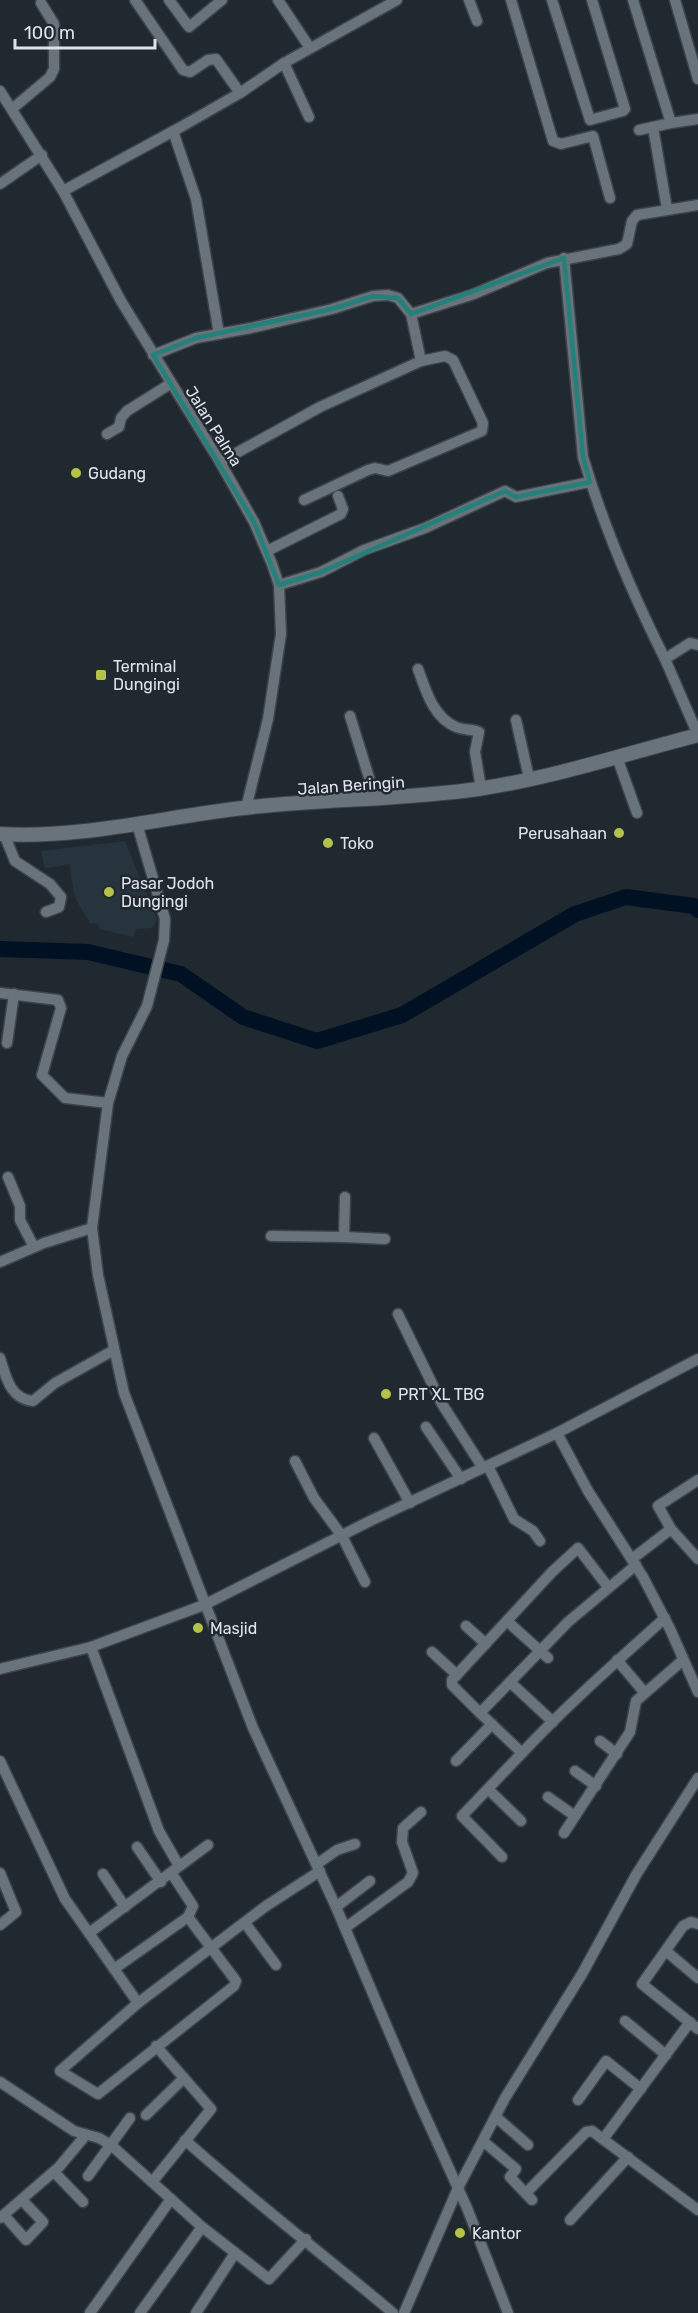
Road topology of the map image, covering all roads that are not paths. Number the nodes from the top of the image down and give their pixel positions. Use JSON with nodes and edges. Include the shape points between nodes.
{"nodes":[{"id":1,"x":135,"y":0,"type":"edge"},
{"id":2,"x":169,"y":0,"type":"edge"},
{"id":3,"x":222,"y":0,"type":"edge"},
{"id":4,"x":278,"y":0,"type":"edge"},
{"id":5,"x":397,"y":0,"type":"edge"},
{"id":6,"x":469,"y":0,"type":"edge"},
{"id":7,"x":511,"y":0,"type":"edge"},
{"id":8,"x":552,"y":0,"type":"edge"},
{"id":9,"x":592,"y":0,"type":"edge"},
{"id":10,"x":633,"y":0,"type":"edge"},
{"id":11,"x":675,"y":0,"type":"edge"},
{"id":12,"x":42,"y":3,"type":"dead end"},
{"id":13,"x":477,"y":21,"type":"dead end"},
{"id":14,"x":310,"y":48,"type":"junction"},
{"id":15,"x":284,"y":63,"type":"junction"},
{"id":16,"x":698,"y":79,"type":"edge"},
{"id":17,"x":0,"y":91,"type":"edge"},
{"id":18,"x":240,"y":93,"type":"junction"},
{"id":19,"x":12,"y":109,"type":"junction"},
{"id":20,"x":309,"y":117,"type":"dead end"},
{"id":21,"x":698,"y":119,"type":"edge"},
{"id":22,"x":590,"y":120,"type":"junction"},
{"id":23,"x":671,"y":123,"type":"junction"},
{"id":24,"x":653,"y":127,"type":"junction"},
{"id":25,"x":639,"y":130,"type":"dead end"},
{"id":26,"x":172,"y":131,"type":"junction"},
{"id":27,"x":593,"y":136,"type":"junction"},
{"id":28,"x":42,"y":155,"type":"junction"},
{"id":29,"x":0,"y":184,"type":"edge"},
{"id":30,"x":63,"y":191,"type":"junction"},
{"id":31,"x":610,"y":198,"type":"dead end"},
{"id":32,"x":698,"y":205,"type":"edge"},
{"id":33,"x":667,"y":209,"type":"junction"},
{"id":34,"x":564,"y":258,"type":"junction"},
{"id":35,"x":411,"y":314,"type":"junction"},
{"id":36,"x":219,"y":334,"type":"junction"},
{"id":37,"x":153,"y":355,"type":"junction"},
{"id":38,"x":421,"y":361,"type":"junction"},
{"id":39,"x":170,"y":384,"type":"junction"},
{"id":40,"x":107,"y":434,"type":"dead end"},
{"id":41,"x":220,"y":462,"type":"junction"},
{"id":42,"x":590,"y":482,"type":"junction"},
{"id":43,"x":338,"y":496,"type":"dead end"},
{"id":44,"x":304,"y":500,"type":"dead end"},
{"id":45,"x":267,"y":551,"type":"junction"},
{"id":46,"x":279,"y":585,"type":"junction"},
{"id":47,"x":698,"y":645,"type":"edge"},
{"id":48,"x":665,"y":659,"type":"junction"},
{"id":49,"x":418,"y":669,"type":"dead end"},
{"id":50,"x":350,"y":716,"type":"dead end"},
{"id":51,"x":516,"y":720,"type":"dead end"},
{"id":52,"x":698,"y":735,"type":"edge"},
{"id":53,"x":617,"y":757,"type":"junction"},
{"id":54,"x":529,"y":778,"type":"junction"},
{"id":55,"x":481,"y":788,"type":"junction"},
{"id":56,"x":376,"y":800,"type":"junction"},
{"id":57,"x":246,"y":808,"type":"junction"},
{"id":58,"x":637,"y":813,"type":"dead end"},
{"id":59,"x":137,"y":824,"type":"junction"},
{"id":60,"x":2,"y":834,"type":"edge"},
{"id":61,"x":46,"y":912,"type":"dead end"},
{"id":62,"x":0,"y":993,"type":"edge"},
{"id":63,"x":14,"y":994,"type":"junction"},
{"id":64,"x":7,"y":1043,"type":"dead end"},
{"id":65,"x":108,"y":1103,"type":"junction"},
{"id":66,"x":8,"y":1177,"type":"dead end"},
{"id":67,"x":345,"y":1197,"type":"dead end"},
{"id":68,"x":93,"y":1228,"type":"junction"},
{"id":69,"x":271,"y":1236,"type":"dead end"},
{"id":70,"x":344,"y":1237,"type":"junction"},
{"id":71,"x":385,"y":1239,"type":"dead end"},
{"id":72,"x":34,"y":1247,"type":"junction"},
{"id":73,"x":0,"y":1262,"type":"edge"},
{"id":74,"x":398,"y":1314,"type":"dead end"},
{"id":75,"x":114,"y":1350,"type":"junction"},
{"id":76,"x":0,"y":1359,"type":"edge"},
{"id":77,"x":698,"y":1359,"type":"edge"},
{"id":78,"x":426,"y":1427,"type":"dead end"},
{"id":79,"x":557,"y":1433,"type":"junction"},
{"id":80,"x":374,"y":1438,"type":"dead end"},
{"id":81,"x":295,"y":1461,"type":"dead end"},
{"id":82,"x":485,"y":1467,"type":"junction"},
{"id":83,"x":461,"y":1479,"type":"junction"},
{"id":84,"x":698,"y":1480,"type":"edge"},
{"id":85,"x":410,"y":1503,"type":"junction"},
{"id":86,"x":671,"y":1528,"type":"junction"},
{"id":87,"x":342,"y":1536,"type":"junction"},
{"id":88,"x":540,"y":1541,"type":"dead end"},
{"id":89,"x":698,"y":1559,"type":"edge"},
{"id":90,"x":630,"y":1567,"type":"junction"},
{"id":91,"x":365,"y":1582,"type":"dead end"},
{"id":92,"x":608,"y":1587,"type":"junction"},
{"id":93,"x":204,"y":1605,"type":"junction"},
{"id":94,"x":665,"y":1618,"type":"junction"},
{"id":95,"x":507,"y":1621,"type":"junction"},
{"id":96,"x":466,"y":1626,"type":"dead end"},
{"id":97,"x":486,"y":1644,"type":"junction"},
{"id":98,"x":90,"y":1647,"type":"junction"},
{"id":99,"x":432,"y":1652,"type":"dead end"},
{"id":100,"x":544,"y":1654,"type":"junction"},
{"id":101,"x":617,"y":1660,"type":"junction"},
{"id":102,"x":683,"y":1660,"type":"junction"},
{"id":103,"x":0,"y":1669,"type":"edge"},
{"id":104,"x":457,"y":1675,"type":"junction"},
{"id":105,"x":510,"y":1682,"type":"junction"},
{"id":106,"x":644,"y":1692,"type":"junction"},
{"id":107,"x":698,"y":1692,"type":"edge"},
{"id":108,"x":480,"y":1713,"type":"junction"},
{"id":109,"x":553,"y":1722,"type":"junction"},
{"id":110,"x":492,"y":1724,"type":"junction"},
{"id":111,"x":600,"y":1741,"type":"dead end"},
{"id":112,"x":522,"y":1753,"type":"junction"},
{"id":113,"x":617,"y":1754,"type":"junction"},
{"id":114,"x":0,"y":1761,"type":"edge"},
{"id":115,"x":456,"y":1761,"type":"dead end"},
{"id":116,"x":575,"y":1771,"type":"dead end"},
{"id":117,"x":3,"y":1776,"type":"edge"},
{"id":118,"x":698,"y":1779,"type":"edge"},
{"id":119,"x":596,"y":1786,"type":"junction"},
{"id":120,"x":488,"y":1789,"type":"junction"},
{"id":121,"x":548,"y":1797,"type":"dead end"},
{"id":122,"x":421,"y":1812,"type":"dead end"},
{"id":123,"x":575,"y":1816,"type":"junction"},
{"id":124,"x":521,"y":1821,"type":"dead end"},
{"id":125,"x":564,"y":1833,"type":"dead end"},
{"id":126,"x":355,"y":1844,"type":"dead end"},
{"id":127,"x":208,"y":1845,"type":"dead end"},
{"id":128,"x":137,"y":1847,"type":"dead end"},
{"id":129,"x":502,"y":1857,"type":"dead end"},
{"id":130,"x":319,"y":1868,"type":"junction"},
{"id":131,"x":176,"y":1870,"type":"junction"},
{"id":132,"x":0,"y":1873,"type":"edge"},
{"id":133,"x":103,"y":1874,"type":"dead end"},
{"id":134,"x":370,"y":1881,"type":"dead end"},
{"id":135,"x":161,"y":1882,"type":"junction"},
{"id":136,"x":125,"y":1907,"type":"junction"},
{"id":137,"x":336,"y":1907,"type":"junction"},
{"id":138,"x":189,"y":1917,"type":"junction"},
{"id":139,"x":245,"y":1923,"type":"junction"},
{"id":140,"x":698,"y":1924,"type":"edge"},
{"id":141,"x":0,"y":1925,"type":"edge"},
{"id":142,"x":345,"y":1928,"type":"junction"},
{"id":143,"x":89,"y":1933,"type":"junction"},
{"id":144,"x":212,"y":1948,"type":"junction"},
{"id":145,"x":666,"y":1951,"type":"junction"},
{"id":146,"x":276,"y":1965,"type":"dead end"},
{"id":147,"x":114,"y":1969,"type":"junction"},
{"id":148,"x":698,"y":1978,"type":"edge"},
{"id":149,"x":138,"y":2003,"type":"junction"},
{"id":150,"x":625,"y":2021,"type":"dead end"},
{"id":151,"x":694,"y":2025,"type":"edge"},
{"id":152,"x":156,"y":2046,"type":"junction"},
{"id":153,"x":666,"y":2055,"type":"junction"},
{"id":154,"x":184,"y":2078,"type":"junction"},
{"id":155,"x":0,"y":2082,"type":"edge"},
{"id":156,"x":641,"y":2089,"type":"junction"},
{"id":157,"x":578,"y":2100,"type":"dead end"},
{"id":158,"x":146,"y":2115,"type":"dead end"},
{"id":159,"x":496,"y":2117,"type":"junction"},
{"id":160,"x":130,"y":2118,"type":"dead end"},
{"id":161,"x":85,"y":2136,"type":"junction"},
{"id":162,"x":604,"y":2138,"type":"junction"},
{"id":163,"x":185,"y":2140,"type":"junction"},
{"id":164,"x":483,"y":2141,"type":"junction"},
{"id":165,"x":111,"y":2145,"type":"junction"},
{"id":166,"x":528,"y":2145,"type":"dead end"},
{"id":167,"x":628,"y":2157,"type":"junction"},
{"id":168,"x":54,"y":2172,"type":"junction"},
{"id":169,"x":88,"y":2176,"type":"dead end"},
{"id":170,"x":153,"y":2181,"type":"junction"},
{"id":171,"x":458,"y":2188,"type":"junction"},
{"id":172,"x":171,"y":2199,"type":"junction"},
{"id":173,"x":22,"y":2200,"type":"junction"},
{"id":174,"x":83,"y":2202,"type":"dead end"},
{"id":175,"x":698,"y":2210,"type":"edge"},
{"id":176,"x":469,"y":2212,"type":"junction"},
{"id":177,"x":445,"y":2216,"type":"junction"},
{"id":178,"x":2,"y":2217,"type":"edge"},
{"id":179,"x":570,"y":2220,"type":"dead end"},
{"id":180,"x":202,"y":2227,"type":"junction"},
{"id":181,"x":306,"y":2239,"type":"junction"},
{"id":182,"x":235,"y":2253,"type":"junction"},
{"id":183,"x":505,"y":2310,"type":"edge"},
{"id":184,"x":90,"y":2313,"type":"edge"},
{"id":185,"x":140,"y":2313,"type":"edge"},
{"id":186,"x":196,"y":2313,"type":"edge"},
{"id":187,"x":393,"y":2313,"type":"edge"},
{"id":188,"x":404,"y":2313,"type":"edge"}],
"edges":[{"from":1,"to":18,"type":"street","via":[[183,70],[190,72],[208,60],[216,60]]},
{"from":2,"to":3,"type":"street","via":[[189,27]]},
{"from":4,"to":14,"type":"street"},
{"from":5,"to":14,"type":"street"},
{"from":6,"to":13,"type":"street"},
{"from":7,"to":27,"type":"street","via":[[553,141],[561,144]]},
{"from":8,"to":22,"type":"street"},
{"from":9,"to":22,"type":"street","via":[[625,109]]},
{"from":10,"to":23,"type":"street"},
{"from":11,"to":16,"type":"street"},
{"from":12,"to":19,"type":"street","via":[[54,24],[54,69],[50,77]]},
{"from":14,"to":15,"type":"street"},
{"from":15,"to":18,"type":"street"},
{"from":15,"to":20,"type":"street"},
{"from":17,"to":19,"type":"street","name":"Jalan Palma"},
{"from":18,"to":26,"type":"street"},
{"from":19,"to":28,"type":"street","name":"Jalan Palma"},
{"from":21,"to":23,"type":"street"},
{"from":22,"to":27,"type":"street"},
{"from":23,"to":24,"type":"street"},
{"from":24,"to":25,"type":"street"},
{"from":24,"to":33,"type":"street"},
{"from":26,"to":30,"type":"street"},
{"from":26,"to":36,"type":"street","via":[[196,199]]},
{"from":27,"to":31,"type":"street"},
{"from":28,"to":29,"type":"street"},
{"from":28,"to":30,"type":"street","name":"Jalan Palma"},
{"from":30,"to":37,"type":"street","name":"Jalan Palma"},
{"from":32,"to":33,"type":"street"},
{"from":33,"to":34,"type":"street","via":[[635,216],[624,247]]},
{"from":34,"to":35,"type":"street"},
{"from":34,"to":42,"type":"street","via":[[583,457]]},
{"from":35,"to":36,"type":"street","via":[[398,298],[373,296]]},
{"from":35,"to":38,"type":"street"},
{"from":36,"to":37,"type":"street","via":[[196,338]]},
{"from":37,"to":39,"type":"street","name":"Jalan Palma"},
{"from":38,"to":41,"type":"street","via":[[320,407]]},
{"from":38,"to":44,"type":"street","via":[[445,356],[453,360],[483,423],[482,431],[388,471],[368,470]]},
{"from":39,"to":40,"type":"street","via":[[127,411],[119,427]]},
{"from":39,"to":41,"type":"street","name":"Jalan Palma"},
{"from":41,"to":45,"type":"street","name":"Jalan Palma"},
{"from":42,"to":46,"type":"street","via":[[516,497],[505,491],[321,572]]},
{"from":42,"to":48,"type":"street","via":[[620,564]]},
{"from":43,"to":45,"type":"street","via":[[341,514]]},
{"from":45,"to":46,"type":"street","name":"Jalan Palma"},
{"from":46,"to":57,"type":"street","name":"Jalan Palma","via":[[281,634],[268,719]]},
{"from":47,"to":48,"type":"street","via":[[690,643]]},
{"from":48,"to":52,"type":"street"},
{"from":49,"to":55,"type":"street","via":[[443,719],[458,728],[479,732],[475,752]]},
{"from":50,"to":56,"type":"street"},
{"from":51,"to":54,"type":"street"},
{"from":52,"to":53,"type":"street","name":"Jalan Beringin"},
{"from":53,"to":54,"type":"street","name":"Jalan Beringin"},
{"from":53,"to":58,"type":"street"},
{"from":54,"to":55,"type":"street","name":"Jalan Beringin"},
{"from":55,"to":56,"type":"street","name":"Jalan Beringin"},
{"from":56,"to":57,"type":"street","name":"Jalan Beringin"},
{"from":57,"to":59,"type":"street","name":"Jalan Beringin"},
{"from":59,"to":60,"type":"street","name":"Jalan Beringin"},
{"from":59,"to":65,"type":"street","via":[[165,919],[164,940],[147,1006],[122,1056]]},
{"from":60,"to":61,"type":"street","via":[[15,861],[50,884],[61,897],[58,907]]},
{"from":62,"to":63,"type":"street"},
{"from":63,"to":64,"type":"street"},
{"from":63,"to":65,"type":"street","via":[[58,1000],[61,1008],[42,1076],[65,1098]]},
{"from":65,"to":68,"type":"street"},
{"from":66,"to":72,"type":"street","via":[[20,1206],[20,1220]]},
{"from":67,"to":70,"type":"street"},
{"from":68,"to":72,"type":"street"},
{"from":68,"to":75,"type":"street","via":[[98,1275]]},
{"from":69,"to":70,"type":"street"},
{"from":70,"to":71,"type":"street"},
{"from":72,"to":73,"type":"street"},
{"from":74,"to":82,"type":"street","via":[[442,1404]]},
{"from":75,"to":76,"type":"street","via":[[55,1383],[33,1401],[18,1396],[10,1387]]},
{"from":75,"to":93,"type":"street","via":[[143,1447]]},
{"from":77,"to":79,"type":"street"},
{"from":78,"to":83,"type":"street"},
{"from":79,"to":82,"type":"street"},
{"from":79,"to":90,"type":"street"},
{"from":80,"to":85,"type":"street"},
{"from":81,"to":87,"type":"street","via":[[314,1498]]},
{"from":82,"to":83,"type":"street"},
{"from":82,"to":88,"type":"street","via":[[514,1520],[533,1531]]},
{"from":83,"to":85,"type":"street"},
{"from":84,"to":86,"type":"street","via":[[658,1506]]},
{"from":85,"to":87,"type":"street"},
{"from":86,"to":89,"type":"street"},
{"from":86,"to":90,"type":"street"},
{"from":87,"to":91,"type":"street"},
{"from":87,"to":93,"type":"street"},
{"from":90,"to":92,"type":"street"},
{"from":90,"to":94,"type":"street"},
{"from":92,"to":95,"type":"street","via":[[579,1548]]},
{"from":92,"to":100,"type":"street"},
{"from":93,"to":98,"type":"street"},
{"from":93,"to":130,"type":"street","via":[[253,1728]]},
{"from":94,"to":101,"type":"street"},
{"from":94,"to":102,"type":"street"},
{"from":95,"to":97,"type":"street"},
{"from":95,"to":100,"type":"street"},
{"from":96,"to":97,"type":"street"},
{"from":97,"to":104,"type":"street"},
{"from":98,"to":103,"type":"street"},
{"from":98,"to":131,"type":"street"},
{"from":99,"to":104,"type":"street"},
{"from":100,"to":105,"type":"street"},
{"from":101,"to":106,"type":"street"},
{"from":101,"to":109,"type":"street"},
{"from":102,"to":106,"type":"street"},
{"from":102,"to":107,"type":"street"},
{"from":104,"to":108,"type":"street","via":[[452,1685]]},
{"from":105,"to":108,"type":"street"},
{"from":105,"to":109,"type":"street"},
{"from":106,"to":113,"type":"street","via":[[634,1704],[634,1724]]},
{"from":108,"to":110,"type":"street"},
{"from":109,"to":112,"type":"street"},
{"from":110,"to":112,"type":"street"},
{"from":110,"to":115,"type":"street"},
{"from":111,"to":113,"type":"street"},
{"from":112,"to":120,"type":"street"},
{"from":113,"to":119,"type":"street"},
{"from":114,"to":117,"type":"street"},
{"from":116,"to":119,"type":"street"},
{"from":117,"to":143,"type":"street","via":[[65,1899]]},
{"from":118,"to":159,"type":"street","via":[[636,1875]]},
{"from":119,"to":123,"type":"street"},
{"from":120,"to":124,"type":"street"},
{"from":120,"to":129,"type":"street","via":[[462,1816]]},
{"from":121,"to":123,"type":"street"},
{"from":122,"to":142,"type":"street","via":[[403,1828],[402,1842],[413,1873],[408,1882]]},
{"from":123,"to":125,"type":"street"},
{"from":126,"to":130,"type":"street","via":[[337,1850]]},
{"from":127,"to":131,"type":"street"},
{"from":128,"to":135,"type":"street"},
{"from":130,"to":137,"type":"street"},
{"from":130,"to":139,"type":"street"},
{"from":131,"to":135,"type":"street"},
{"from":131,"to":138,"type":"street","via":[[193,1906]]},
{"from":132,"to":141,"type":"street","via":[[16,1912]]},
{"from":133,"to":136,"type":"street"},
{"from":134,"to":137,"type":"street"},
{"from":135,"to":136,"type":"street"},
{"from":136,"to":143,"type":"street"},
{"from":137,"to":142,"type":"street"},
{"from":138,"to":144,"type":"street"},
{"from":138,"to":147,"type":"street"},
{"from":139,"to":144,"type":"street"},
{"from":139,"to":146,"type":"street"},
{"from":140,"to":145,"type":"street","via":[[683,1926]]},
{"from":142,"to":171,"type":"street"},
{"from":143,"to":147,"type":"street"},
{"from":144,"to":149,"type":"street"},
{"from":144,"to":152,"type":"street","via":[[236,1981],[234,1986]]},
{"from":145,"to":148,"type":"street"},
{"from":145,"to":151,"type":"street","via":[[642,1984]]},
{"from":147,"to":149,"type":"street"},
{"from":149,"to":152,"type":"street","via":[[60,2071],[98,2094]]},
{"from":150,"to":153,"type":"street"},
{"from":151,"to":153,"type":"street"},
{"from":152,"to":154,"type":"street"},
{"from":153,"to":156,"type":"street"},
{"from":154,"to":158,"type":"street"},
{"from":154,"to":163,"type":"street","via":[[211,2109]]},
{"from":155,"to":161,"type":"street"},
{"from":156,"to":157,"type":"street","via":[[606,2061]]},
{"from":156,"to":162,"type":"street"},
{"from":159,"to":164,"type":"street"},
{"from":159,"to":166,"type":"street"},
{"from":160,"to":165,"type":"street"},
{"from":161,"to":165,"type":"street"},
{"from":161,"to":168,"type":"street"},
{"from":162,"to":164,"type":"street","via":[[595,2131],[586,2132],[529,2196],[510,2177],[516,2169]]},
{"from":162,"to":167,"type":"street"},
{"from":163,"to":170,"type":"street"},
{"from":163,"to":181,"type":"street","via":[[241,2191]]},
{"from":164,"to":171,"type":"street"},
{"from":165,"to":169,"type":"street"},
{"from":165,"to":170,"type":"street"},
{"from":167,"to":175,"type":"street"},
{"from":167,"to":179,"type":"street"},
{"from":168,"to":173,"type":"street"},
{"from":168,"to":174,"type":"street"},
{"from":170,"to":172,"type":"street"},
{"from":171,"to":176,"type":"street"},
{"from":171,"to":177,"type":"street"},
{"from":172,"to":180,"type":"street"},
{"from":172,"to":184,"type":"street"},
{"from":173,"to":178,"type":"street"},
{"from":173,"to":178,"type":"street","via":[[43,2222],[26,2240]]},
{"from":176,"to":177,"type":"street","via":[[456,2209]]},
{"from":176,"to":183,"type":"street"},
{"from":177,"to":188,"type":"street"},
{"from":180,"to":182,"type":"street"},
{"from":180,"to":185,"type":"street"},
{"from":181,"to":182,"type":"street","via":[[269,2279]]},
{"from":181,"to":187,"type":"street"},
{"from":182,"to":186,"type":"street"}]}
